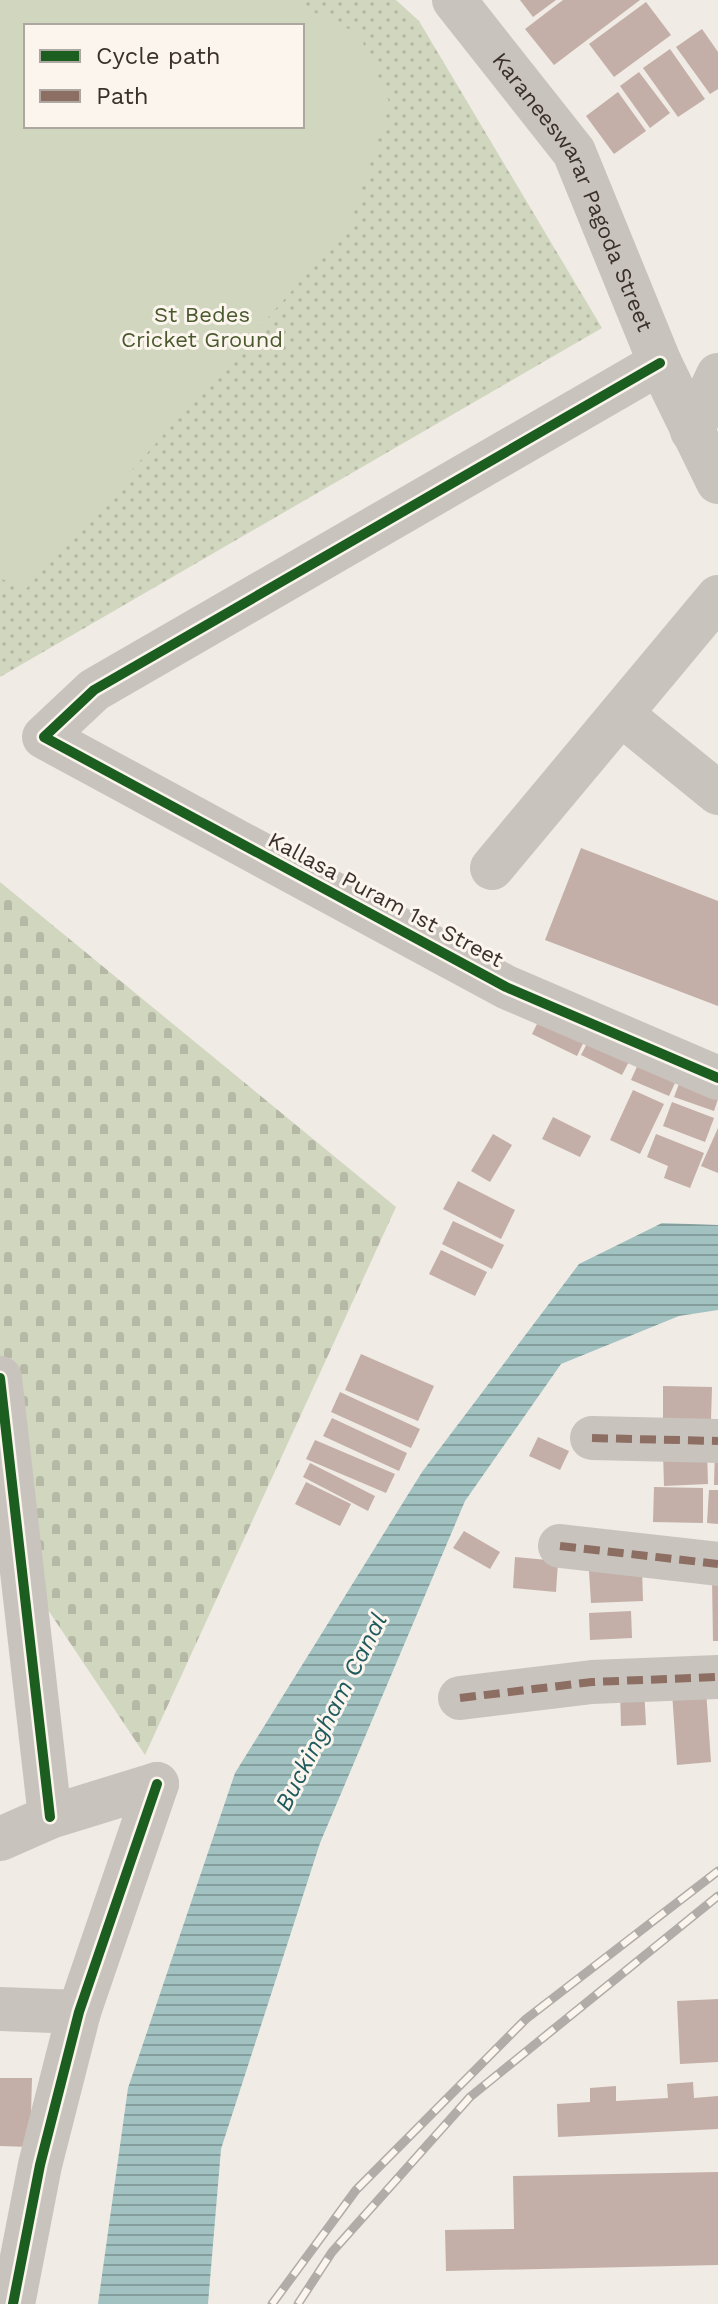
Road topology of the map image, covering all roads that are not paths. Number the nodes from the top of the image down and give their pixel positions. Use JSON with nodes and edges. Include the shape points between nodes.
{"nodes":[{"id":1,"x":454,"y":0,"type":"edge"},
{"id":2,"x":660,"y":363,"type":"junction"},
{"id":3,"x":718,"y":375,"type":"edge"},
{"id":4,"x":692,"y":431,"type":"junction"},
{"id":5,"x":718,"y":482,"type":"edge"},
{"id":6,"x":718,"y":597,"type":"edge"},
{"id":7,"x":621,"y":714,"type":"junction"},
{"id":8,"x":718,"y":793,"type":"edge"},
{"id":9,"x":492,"y":868,"type":"dead end"},
{"id":10,"x":718,"y":1078,"type":"edge"},
{"id":11,"x":0,"y":1378,"type":"edge"},
{"id":12,"x":592,"y":1438,"type":"dead end"},
{"id":13,"x":718,"y":1441,"type":"edge"},
{"id":14,"x":560,"y":1546,"type":"dead end"},
{"id":15,"x":718,"y":1564,"type":"edge"},
{"id":16,"x":718,"y":1677,"type":"edge"},
{"id":17,"x":460,"y":1698,"type":"dead end"},
{"id":18,"x":50,"y":1817,"type":"junction"},
{"id":19,"x":0,"y":1839,"type":"edge"},
{"id":20,"x":0,"y":2009,"type":"edge"},
{"id":21,"x":79,"y":2012,"type":"junction"},
{"id":22,"x":18,"y":2192,"type":"edge"},
{"id":23,"x":13,"y":2304,"type":"edge"}],
"edges":[{"from":1,"to":2,"type":"street","name":"Karaneeswarar Pagoda Street","via":[[574,152]]},
{"from":2,"to":4,"type":"street","name":"Karaneeswarar Pagoda Street"},
{"from":2,"to":10,"type":"street","name":"Kallasa Puram 1st Street","via":[[94,690],[44,737],[506,987]]},
{"from":3,"to":4,"type":"street"},
{"from":4,"to":5,"type":"street","name":"Karaneeswarar Pagoda Street"},
{"from":6,"to":7,"type":"street"},
{"from":7,"to":8,"type":"street"},
{"from":7,"to":9,"type":"street"},
{"from":11,"to":18,"type":"street"},
{"from":12,"to":13,"type":"street"},
{"from":14,"to":15,"type":"street"},
{"from":16,"to":17,"type":"street","via":[[592,1682]]},
{"from":18,"to":19,"type":"street"},
{"from":18,"to":21,"type":"street","via":[[157,1784]]},
{"from":20,"to":21,"type":"street"},
{"from":21,"to":22,"type":"street"},
{"from":22,"to":23,"type":"street"}]}
